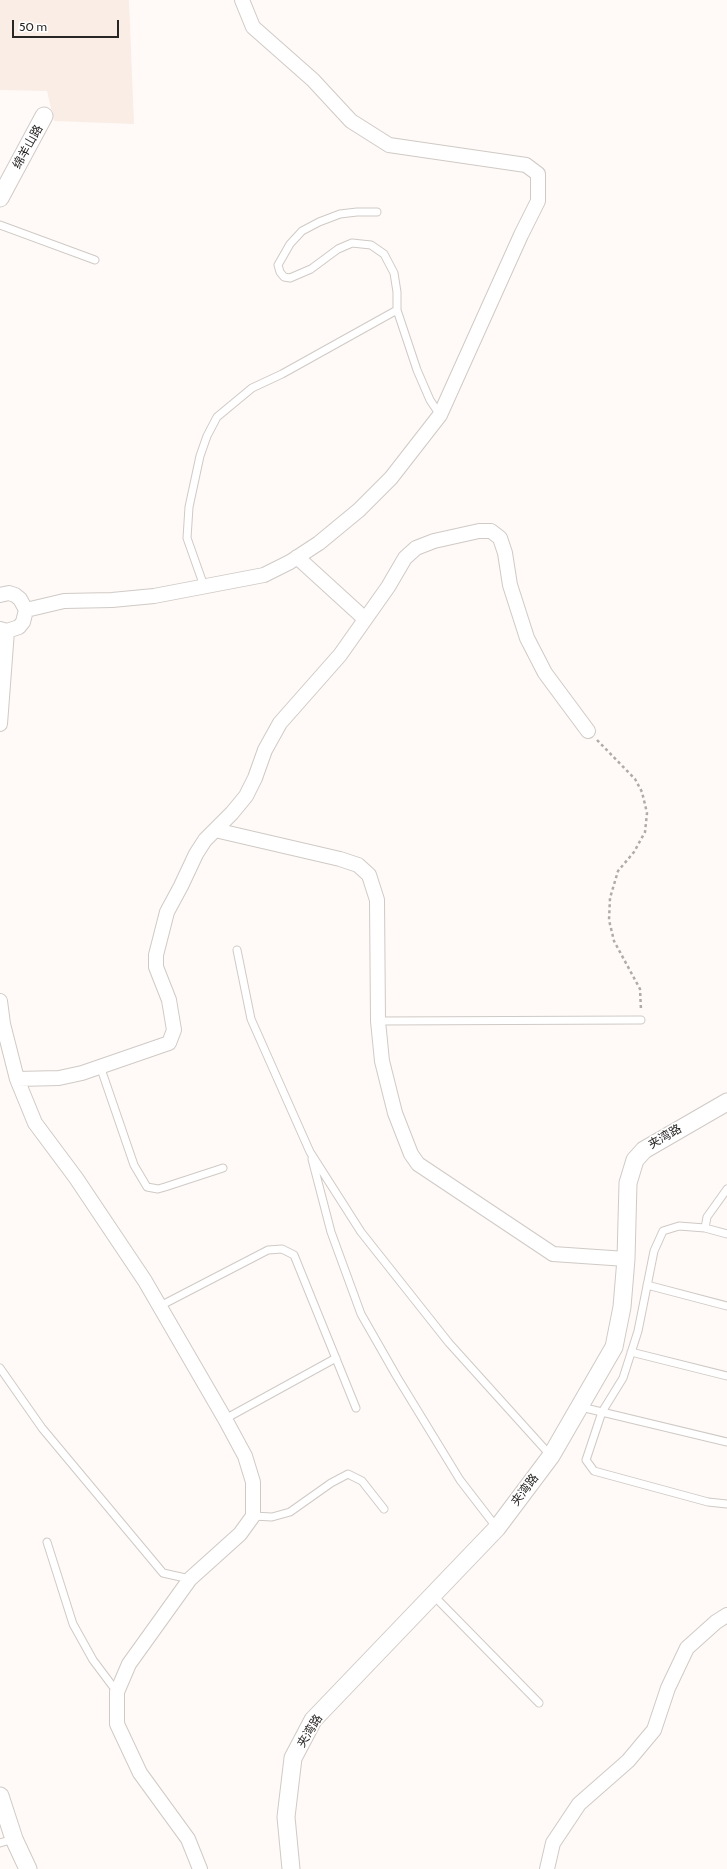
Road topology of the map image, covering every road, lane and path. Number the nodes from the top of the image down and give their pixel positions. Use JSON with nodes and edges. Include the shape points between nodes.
{"nodes":[{"id":1,"x":242,"y":0,"type":"edge"},
{"id":2,"x":44,"y":116,"type":"dead end"},
{"id":3,"x":0,"y":198,"type":"edge"},
{"id":4,"x":377,"y":212,"type":"dead end"},
{"id":5,"x":0,"y":225,"type":"edge"},
{"id":6,"x":95,"y":260,"type":"dead end"},
{"id":7,"x":397,"y":310,"type":"junction"},
{"id":8,"x":440,"y":415,"type":"junction"},
{"id":9,"x":297,"y":558,"type":"junction"},
{"id":10,"x":204,"y":586,"type":"junction"},
{"id":11,"x":0,"y":595,"type":"edge"},
{"id":12,"x":26,"y":610,"type":"junction"},
{"id":13,"x":365,"y":619,"type":"junction"},
{"id":14,"x":4,"y":630,"type":"edge"},
{"id":15,"x":0,"y":724,"type":"edge"},
{"id":16,"x":588,"y":731,"type":"joint"},
{"id":17,"x":215,"y":830,"type":"junction"},
{"id":18,"x":237,"y":950,"type":"dead end"},
{"id":19,"x":0,"y":1001,"type":"edge"},
{"id":20,"x":642,"y":1020,"type":"joint"},
{"id":21,"x":378,"y":1021,"type":"junction"},
{"id":22,"x":1,"y":1024,"type":"edge"},
{"id":23,"x":100,"y":1066,"type":"junction"},
{"id":24,"x":17,"y":1079,"type":"junction"},
{"id":25,"x":727,"y":1102,"type":"edge"},
{"id":26,"x":310,"y":1152,"type":"junction"},
{"id":27,"x":223,"y":1168,"type":"dead end"},
{"id":28,"x":727,"y":1189,"type":"edge"},
{"id":29,"x":704,"y":1228,"type":"junction"},
{"id":30,"x":727,"y":1234,"type":"edge"},
{"id":31,"x":626,"y":1259,"type":"junction"},
{"id":32,"x":647,"y":1285,"type":"junction"},
{"id":33,"x":160,"y":1306,"type":"junction"},
{"id":34,"x":727,"y":1306,"type":"edge"},
{"id":35,"x":632,"y":1352,"type":"junction"},
{"id":36,"x":336,"y":1358,"type":"junction"},
{"id":37,"x":0,"y":1368,"type":"edge"},
{"id":38,"x":727,"y":1376,"type":"edge"},
{"id":39,"x":581,"y":1407,"type":"junction"},
{"id":40,"x":356,"y":1408,"type":"dead end"},
{"id":41,"x":602,"y":1412,"type":"junction"},
{"id":42,"x":225,"y":1419,"type":"junction"},
{"id":43,"x":727,"y":1442,"type":"edge"},
{"id":44,"x":551,"y":1456,"type":"junction"},
{"id":45,"x":727,"y":1504,"type":"edge"},
{"id":46,"x":384,"y":1509,"type":"dead end"},
{"id":47,"x":253,"y":1516,"type":"junction"},
{"id":48,"x":497,"y":1528,"type":"junction"},
{"id":49,"x":47,"y":1542,"type":"dead end"},
{"id":50,"x":190,"y":1579,"type":"junction"},
{"id":51,"x":432,"y":1595,"type":"junction"},
{"id":52,"x":727,"y":1615,"type":"edge"},
{"id":53,"x":117,"y":1692,"type":"junction"},
{"id":54,"x":539,"y":1703,"type":"dead end"},
{"id":55,"x":0,"y":1796,"type":"edge"},
{"id":56,"x":7,"y":1841,"type":"edge"},
{"id":57,"x":28,"y":1869,"type":"edge"},
{"id":58,"x":200,"y":1869,"type":"edge"},
{"id":59,"x":291,"y":1869,"type":"edge"},
{"id":60,"x":547,"y":1869,"type":"edge"}],
"edges":[{"from":1,"to":8,"type":"street","via":[[253,27],[313,80],[351,121],[389,145],[526,165],[538,174],[538,201],[520,235]]},
{"from":2,"to":3,"type":"street","name":"绵羊山路","via":[[9,176]]},
{"from":4,"to":7,"type":"lane","via":[[340,214],[302,231],[290,244],[278,265],[284,277],[290,278],[311,269],[321,260],[352,243],[371,245],[384,254],[394,273]]},
{"from":5,"to":6,"type":"lane"},
{"from":7,"to":8,"type":"lane","via":[[420,376],[430,400]]},
{"from":7,"to":10,"type":"lane","via":[[252,388],[217,417],[202,450],[189,507],[187,538]]},
{"from":8,"to":9,"type":"street","via":[[391,478],[359,510]]},
{"from":9,"to":10,"type":"street","via":[[264,575]]},
{"from":9,"to":13,"type":"street"},
{"from":10,"to":12,"type":"street","via":[[137,599],[64,601]]},
{"from":11,"to":12,"type":"street","via":[[15,595]]},
{"from":12,"to":14,"type":"street","via":[[23,622],[13,630]]},
{"from":13,"to":16,"type":"street","via":[[406,558],[416,548],[434,541],[479,531],[491,531],[500,538],[505,552],[510,585],[527,638],[545,673]]},
{"from":13,"to":17,"type":"street","via":[[340,655],[280,723],[265,750],[246,796]]},
{"from":14,"to":15,"type":"street"},
{"from":16,"to":20,"type":"path","via":[[635,779],[642,792],[647,813],[645,832],[634,852],[618,871],[610,898],[610,920],[614,941],[640,989]]},
{"from":17,"to":21,"type":"street","via":[[340,859],[358,865],[369,875],[377,900]]},
{"from":17,"to":23,"type":"street","via":[[196,854],[167,912],[156,955],[156,967],[170,1000],[174,1030],[170,1043]]},
{"from":18,"to":26,"type":"lane","via":[[251,1019]]},
{"from":19,"to":22,"type":"street"},
{"from":20,"to":21,"type":"lane"},
{"from":21,"to":31,"type":"street","via":[[382,1061],[395,1113],[411,1154],[418,1164],[553,1254]]},
{"from":22,"to":24,"type":"street"},
{"from":23,"to":24,"type":"street","via":[[59,1078]]},
{"from":23,"to":27,"type":"lane","via":[[134,1165],[147,1187],[158,1189]]},
{"from":24,"to":33,"type":"street","via":[[35,1123],[80,1184]]},
{"from":25,"to":31,"type":"street","name":"夹湾路","via":[[644,1150],[635,1160],[628,1183]]},
{"from":26,"to":44,"type":"lane","via":[[361,1232],[448,1343]]},
{"from":26,"to":48,"type":"lane","via":[[331,1232],[361,1314],[460,1480]]},
{"from":28,"to":29,"type":"lane","via":[[707,1217]]},
{"from":29,"to":30,"type":"lane"},
{"from":29,"to":32,"type":"lane","via":[[679,1226],[662,1231],[654,1251]]},
{"from":31,"to":39,"type":"street","name":"夹湾路","via":[[622,1307],[614,1347]]},
{"from":32,"to":34,"type":"lane"},
{"from":32,"to":35,"type":"lane"},
{"from":33,"to":36,"type":"lane","via":[[268,1250],[282,1249],[294,1255]]},
{"from":33,"to":42,"type":"street"},
{"from":35,"to":38,"type":"lane"},
{"from":35,"to":41,"type":"lane","via":[[623,1378]]},
{"from":36,"to":40,"type":"lane"},
{"from":36,"to":42,"type":"lane"},
{"from":37,"to":50,"type":"lane","via":[[42,1428],[163,1573]]},
{"from":39,"to":41,"type":"lane"},
{"from":39,"to":44,"type":"street","name":"夹湾路"},
{"from":41,"to":43,"type":"lane"},
{"from":41,"to":45,"type":"lane","via":[[586,1460],[594,1471],[708,1502]]},
{"from":42,"to":47,"type":"street","via":[[244,1456],[253,1482]]},
{"from":44,"to":48,"type":"street","name":"夹湾路"},
{"from":46,"to":47,"type":"lane","via":[[362,1481],[348,1474],[290,1512],[272,1517]]},
{"from":47,"to":50,"type":"street","via":[[240,1534]]},
{"from":48,"to":51,"type":"street","name":"夹湾路"},
{"from":49,"to":53,"type":"lane","via":[[73,1624],[93,1660]]},
{"from":50,"to":53,"type":"street","via":[[130,1664]]},
{"from":51,"to":54,"type":"lane"},
{"from":51,"to":59,"type":"street","name":"夹湾路","via":[[314,1720],[293,1758],[286,1817]]},
{"from":52,"to":60,"type":"street","via":[[687,1648],[668,1688],[654,1730],[628,1761],[579,1804],[553,1843]]},
{"from":53,"to":58,"type":"street","via":[[117,1724],[140,1773],[188,1839]]},
{"from":55,"to":56,"type":"street"},
{"from":56,"to":57,"type":"street"}]}
